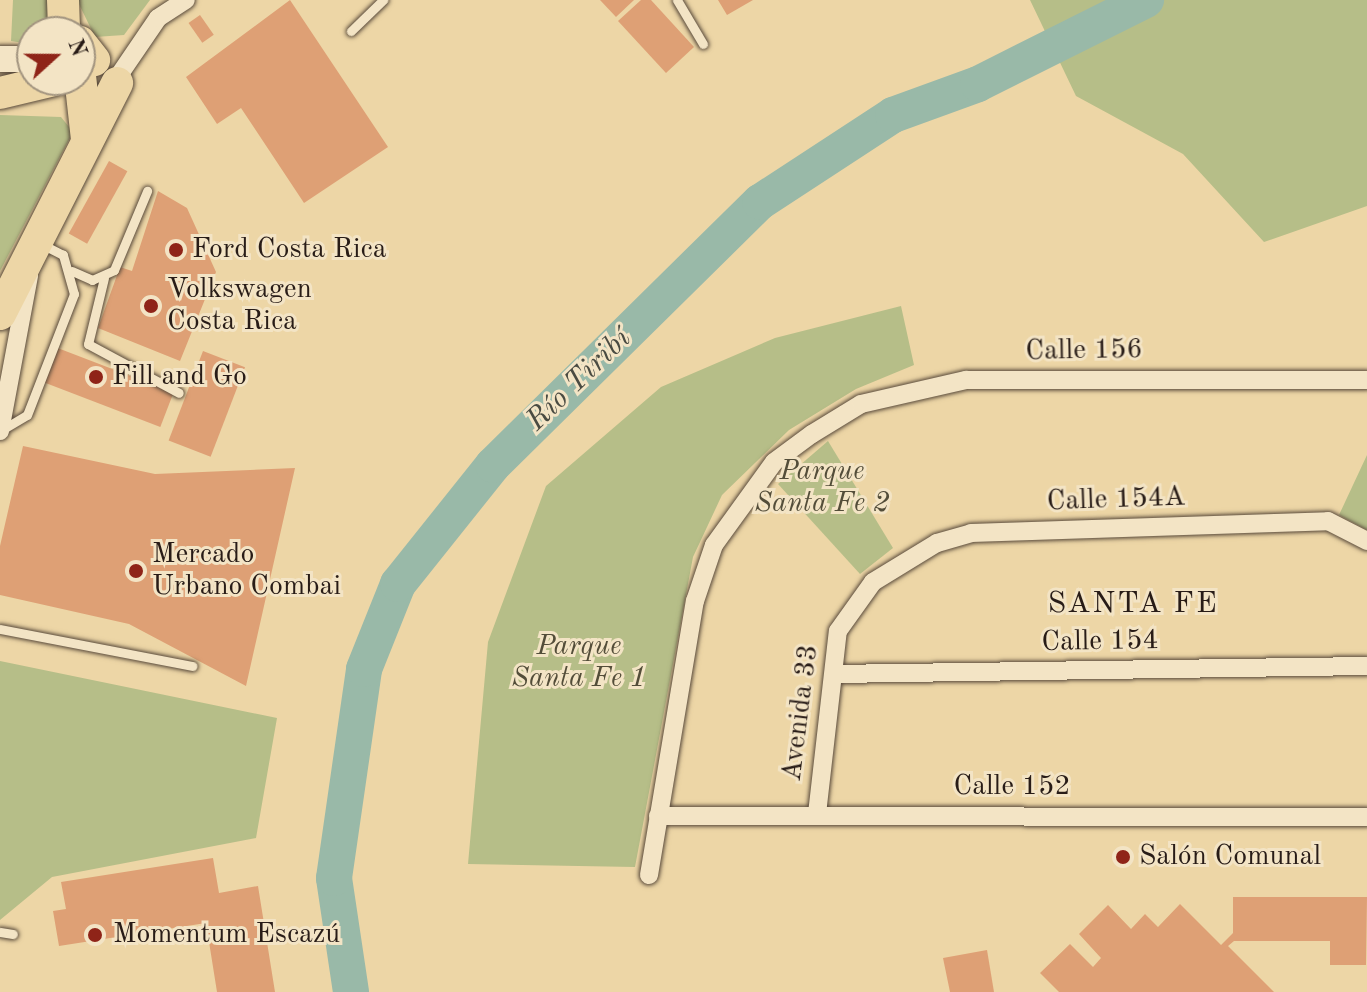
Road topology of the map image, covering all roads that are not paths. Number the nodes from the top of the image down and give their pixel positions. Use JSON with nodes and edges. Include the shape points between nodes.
{"nodes":[{"id":1,"x":186,"y":0,"type":"edge"},
{"id":2,"x":383,"y":0,"type":"edge"},
{"id":3,"x":677,"y":0,"type":"edge"},
{"id":4,"x":351,"y":31,"type":"dead end"},
{"id":5,"x":703,"y":44,"type":"dead end"},
{"id":6,"x":136,"y":52,"type":"junction"},
{"id":7,"x":96,"y":67,"type":"edge"},
{"id":8,"x":96,"y":67,"type":"edge"},
{"id":9,"x":89,"y":96,"type":"edge"},
{"id":10,"x":147,"y":191,"type":"dead end"},
{"id":11,"x":36,"y":246,"type":"junction"},
{"id":12,"x":72,"y":271,"type":"junction"},
{"id":13,"x":104,"y":278,"type":"junction"},
{"id":14,"x":0,"y":314,"type":"edge"},
{"id":15,"x":1367,"y":380,"type":"edge"},
{"id":16,"x":179,"y":393,"type":"dead end"},
{"id":17,"x":0,"y":431,"type":"edge"},
{"id":18,"x":1367,"y":541,"type":"edge"},
{"id":19,"x":873,"y":582,"type":"joint"},
{"id":20,"x":0,"y":629,"type":"edge"},
{"id":21,"x":192,"y":666,"type":"dead end"},
{"id":22,"x":1367,"y":666,"type":"edge"},
{"id":23,"x":834,"y":674,"type":"junction"},
{"id":24,"x":817,"y":814,"type":"junction"},
{"id":25,"x":658,"y":816,"type":"junction"},
{"id":26,"x":1367,"y":817,"type":"edge"},
{"id":27,"x":649,"y":875,"type":"dead end"},
{"id":28,"x":0,"y":932,"type":"edge"},
{"id":29,"x":13,"y":934,"type":"dead end"}],
"edges":[{"from":1,"to":6,"type":"street","via":[[158,18]]},
{"from":2,"to":4,"type":"lane"},
{"from":3,"to":5,"type":"lane"},
{"from":6,"to":7,"type":"street"},
{"from":6,"to":8,"type":"street"},
{"from":9,"to":11,"type":"highway","via":[[86,154]]},
{"from":10,"to":13,"type":"lane"},
{"from":11,"to":12,"type":"lane","via":[[63,255]]},
{"from":11,"to":14,"type":"highway"},
{"from":11,"to":17,"type":"street"},
{"from":12,"to":13,"type":"lane"},
{"from":12,"to":17,"type":"lane","via":[[74,294],[27,415]]},
{"from":13,"to":16,"type":"lane","via":[[88,344]]},
{"from":15,"to":25,"type":"street","name":"Calle 156","via":[[966,380],[861,404],[812,434],[774,462],[714,545],[695,601]]},
{"from":18,"to":19,"type":"street","name":"Calle 154A","via":[[1328,521],[971,533],[937,543]]},
{"from":19,"to":23,"type":"street","name":"Avenida 33","via":[[838,631]]},
{"from":20,"to":21,"type":"lane"},
{"from":22,"to":23,"type":"street","name":"Calle 154"},
{"from":23,"to":24,"type":"street","name":"Avenida 33"},
{"from":24,"to":25,"type":"street","name":"Calle 152"},
{"from":24,"to":26,"type":"street","name":"Calle 152"},
{"from":25,"to":27,"type":"street","name":"Calle 156"},
{"from":28,"to":29,"type":"lane"}]}
